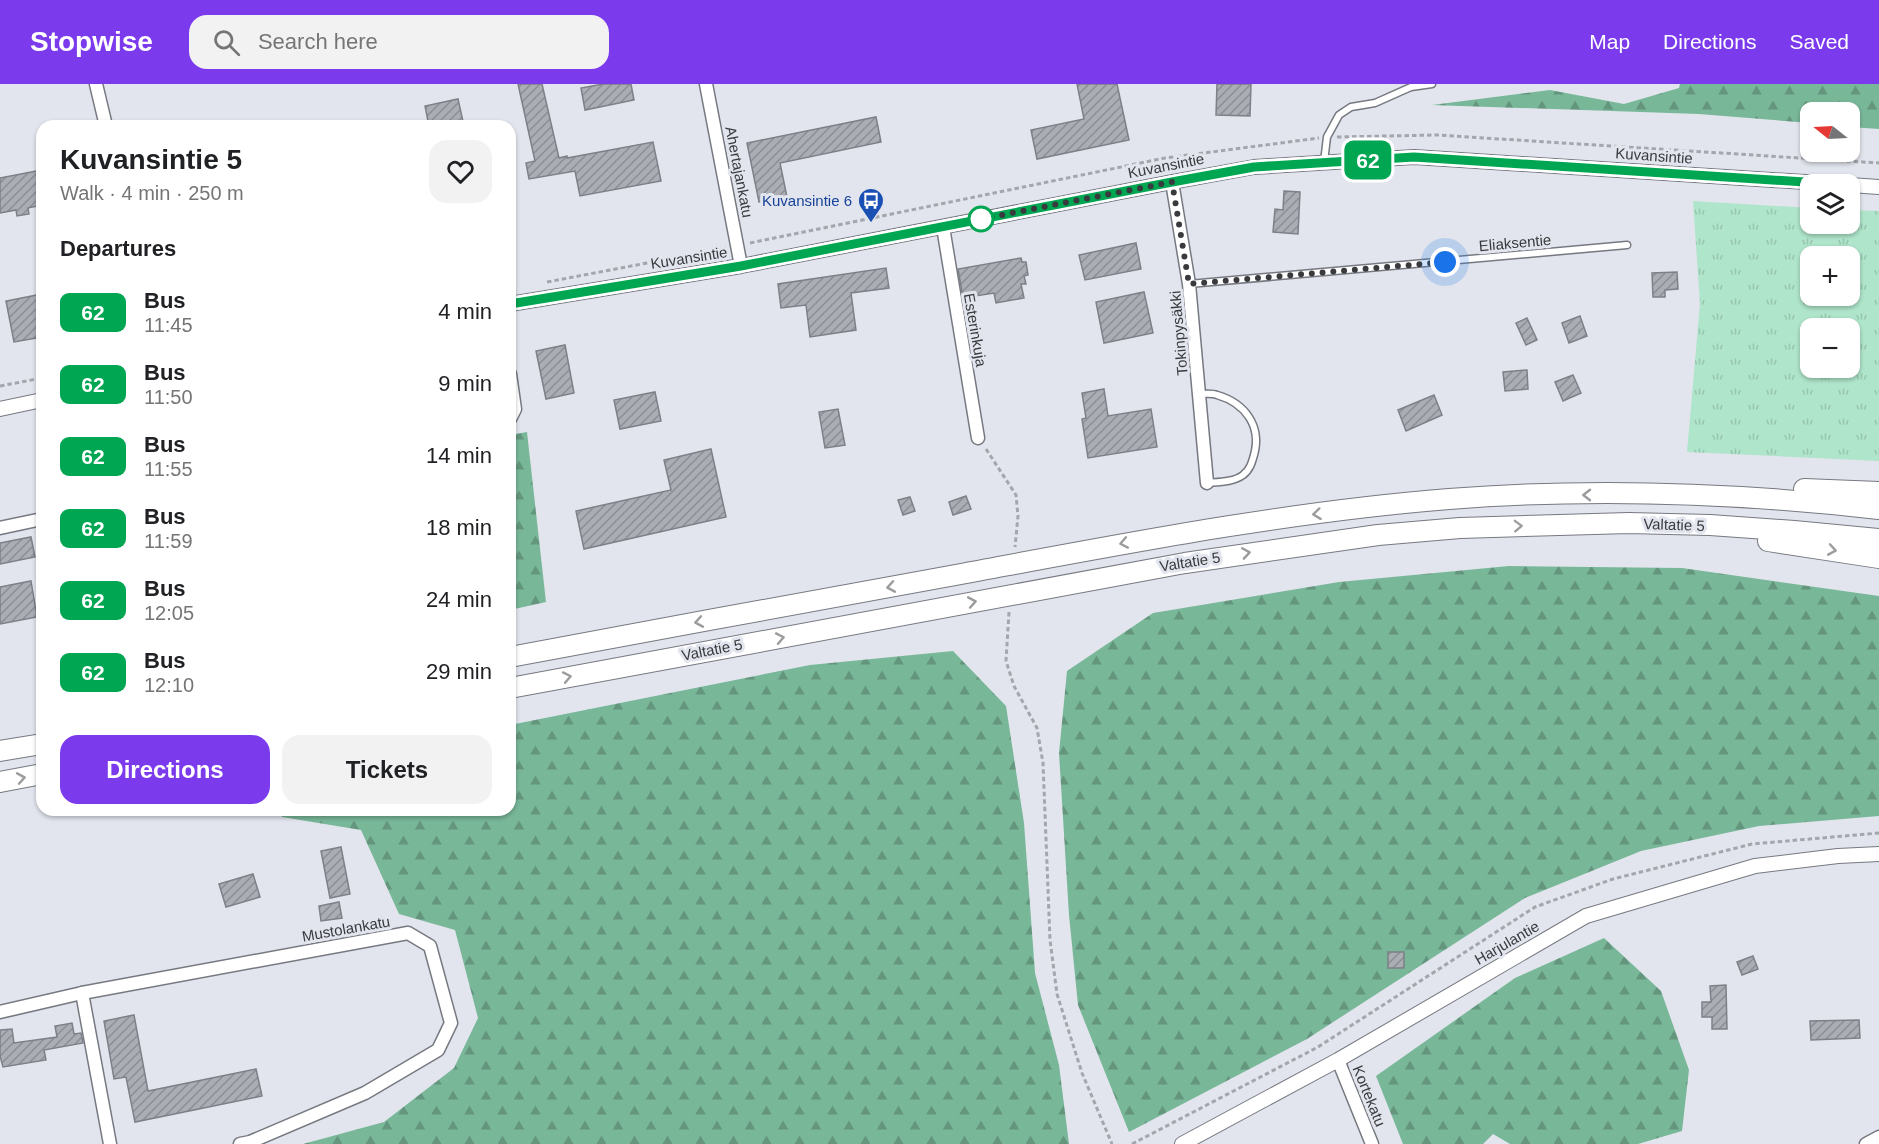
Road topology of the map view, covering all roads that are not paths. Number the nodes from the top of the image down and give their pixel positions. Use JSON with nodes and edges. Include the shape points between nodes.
{"nodes":[{"id":1,"x":96,"y":84,"type":"edge"},
{"id":2,"x":706,"y":84,"type":"edge"},
{"id":3,"x":1432,"y":84,"type":"edge"},
{"id":4,"x":105,"y":120,"type":"edge"},
{"id":5,"x":1324,"y":163,"type":"junction"},
{"id":6,"x":1172,"y":182,"type":"junction"},
{"id":7,"x":1800,"y":182,"type":"edge"},
{"id":8,"x":1860,"y":186,"type":"edge"},
{"id":9,"x":1879,"y":187,"type":"edge"},
{"id":10,"x":943,"y":227,"type":"junction"},
{"id":11,"x":1627,"y":245,"type":"dead end"},
{"id":12,"x":741,"y":266,"type":"junction"},
{"id":13,"x":1189,"y":284,"type":"junction"},
{"id":14,"x":516,"y":303,"type":"edge"},
{"id":15,"x":1199,"y":394,"type":"junction"},
{"id":16,"x":36,"y":401,"type":"edge"},
{"id":17,"x":0,"y":409,"type":"edge"},
{"id":18,"x":978,"y":438,"type":"road end"},
{"id":19,"x":1207,"y":483,"type":"joint"},
{"id":20,"x":1879,"y":492,"type":"edge"},
{"id":21,"x":1646,"y":495,"type":"junction"},
{"id":22,"x":1879,"y":509,"type":"edge"},
{"id":23,"x":36,"y":520,"type":"edge"},
{"id":24,"x":1629,"y":523,"type":"junction"},
{"id":25,"x":0,"y":528,"type":"edge"},
{"id":26,"x":1879,"y":539,"type":"edge"},
{"id":27,"x":1879,"y":558,"type":"edge"},
{"id":28,"x":516,"y":656,"type":"edge"},
{"id":29,"x":516,"y":687,"type":"edge"},
{"id":30,"x":36,"y":745,"type":"edge"},
{"id":31,"x":0,"y":751,"type":"edge"},
{"id":32,"x":36,"y":775,"type":"edge"},
{"id":33,"x":0,"y":782,"type":"edge"},
{"id":34,"x":1879,"y":855,"type":"edge"},
{"id":35,"x":82,"y":993,"type":"junction"},
{"id":36,"x":0,"y":1012,"type":"edge"},
{"id":37,"x":1338,"y":1060,"type":"junction"},
{"id":38,"x":1879,"y":1137,"type":"edge"},
{"id":39,"x":110,"y":1144,"type":"edge"},
{"id":40,"x":240,"y":1144,"type":"edge"},
{"id":41,"x":1182,"y":1144,"type":"edge"},
{"id":42,"x":1372,"y":1144,"type":"edge"},
{"id":43,"x":1866,"y":1144,"type":"edge"}],
"edges":[{"from":1,"to":4,"type":"street"},
{"from":2,"to":12,"type":"street","name":"Ahertajankatu"},
{"from":3,"to":5,"type":"lane","via":[[1412,87],[1375,104],[1351,107],[1339,115],[1327,137]]},
{"from":5,"to":6,"type":"street","name":"Kuvansintie","via":[[1254,167]]},
{"from":5,"to":7,"type":"street","name":"Kuvansintie","via":[[1414,157]]},
{"from":6,"to":10,"type":"street","name":"Kuvansintie"},
{"from":6,"to":13,"type":"street","name":"Tokinpysäkki"},
{"from":8,"to":9,"type":"street"},
{"from":10,"to":12,"type":"street","name":"Kuvansintie"},
{"from":10,"to":18,"type":"street","name":"Esterinkuja"},
{"from":11,"to":13,"type":"lane","name":"Eliaksentie"},
{"from":12,"to":14,"type":"street","name":"Kuvansintie"},
{"from":13,"to":15,"type":"street","name":"Tokinpysäkki"},
{"from":15,"to":19,"type":"street","name":"Tokinpysäkki"},
{"from":15,"to":19,"type":"lane","via":[[1216,394],[1235,402],[1249,415],[1255,428],[1256,447],[1251,465],[1242,476]]},
{"from":16,"to":17,"type":"street"},
{"from":20,"to":21,"type":"highway","via":[[1791,489]]},
{"from":21,"to":22,"type":"highway","name":"Valtatie 5","via":[[1772,498]]},
{"from":21,"to":28,"type":"highway","name":"Valtatie 5","one_way":true,"via":[[1451,499],[1249,523]]},
{"from":23,"to":25,"type":"street"},
{"from":24,"to":26,"type":"highway","name":"Valtatie 5","via":[[1710,525]]},
{"from":24,"to":27,"type":"highway","one_way":true},
{"from":29,"to":24,"type":"highway","name":"Valtatie 5","one_way":true,"via":[[1266,550],[1460,528]]},
{"from":30,"to":31,"type":"highway"},
{"from":33,"to":32,"type":"highway","one_way":true},
{"from":34,"to":37,"type":"street","name":"Harjulantie","via":[[1755,866],[1586,916]]},
{"from":35,"to":36,"type":"street","name":"Mustolankatu"},
{"from":35,"to":39,"type":"street"},
{"from":35,"to":40,"type":"street","name":"Mustolankatu","via":[[408,933],[430,946],[450,1023],[438,1050],[365,1093]]},
{"from":37,"to":41,"type":"street","name":"Harjulantie"},
{"from":37,"to":42,"type":"street","name":"Kortekatu"},
{"from":38,"to":43,"type":"street"}]}
